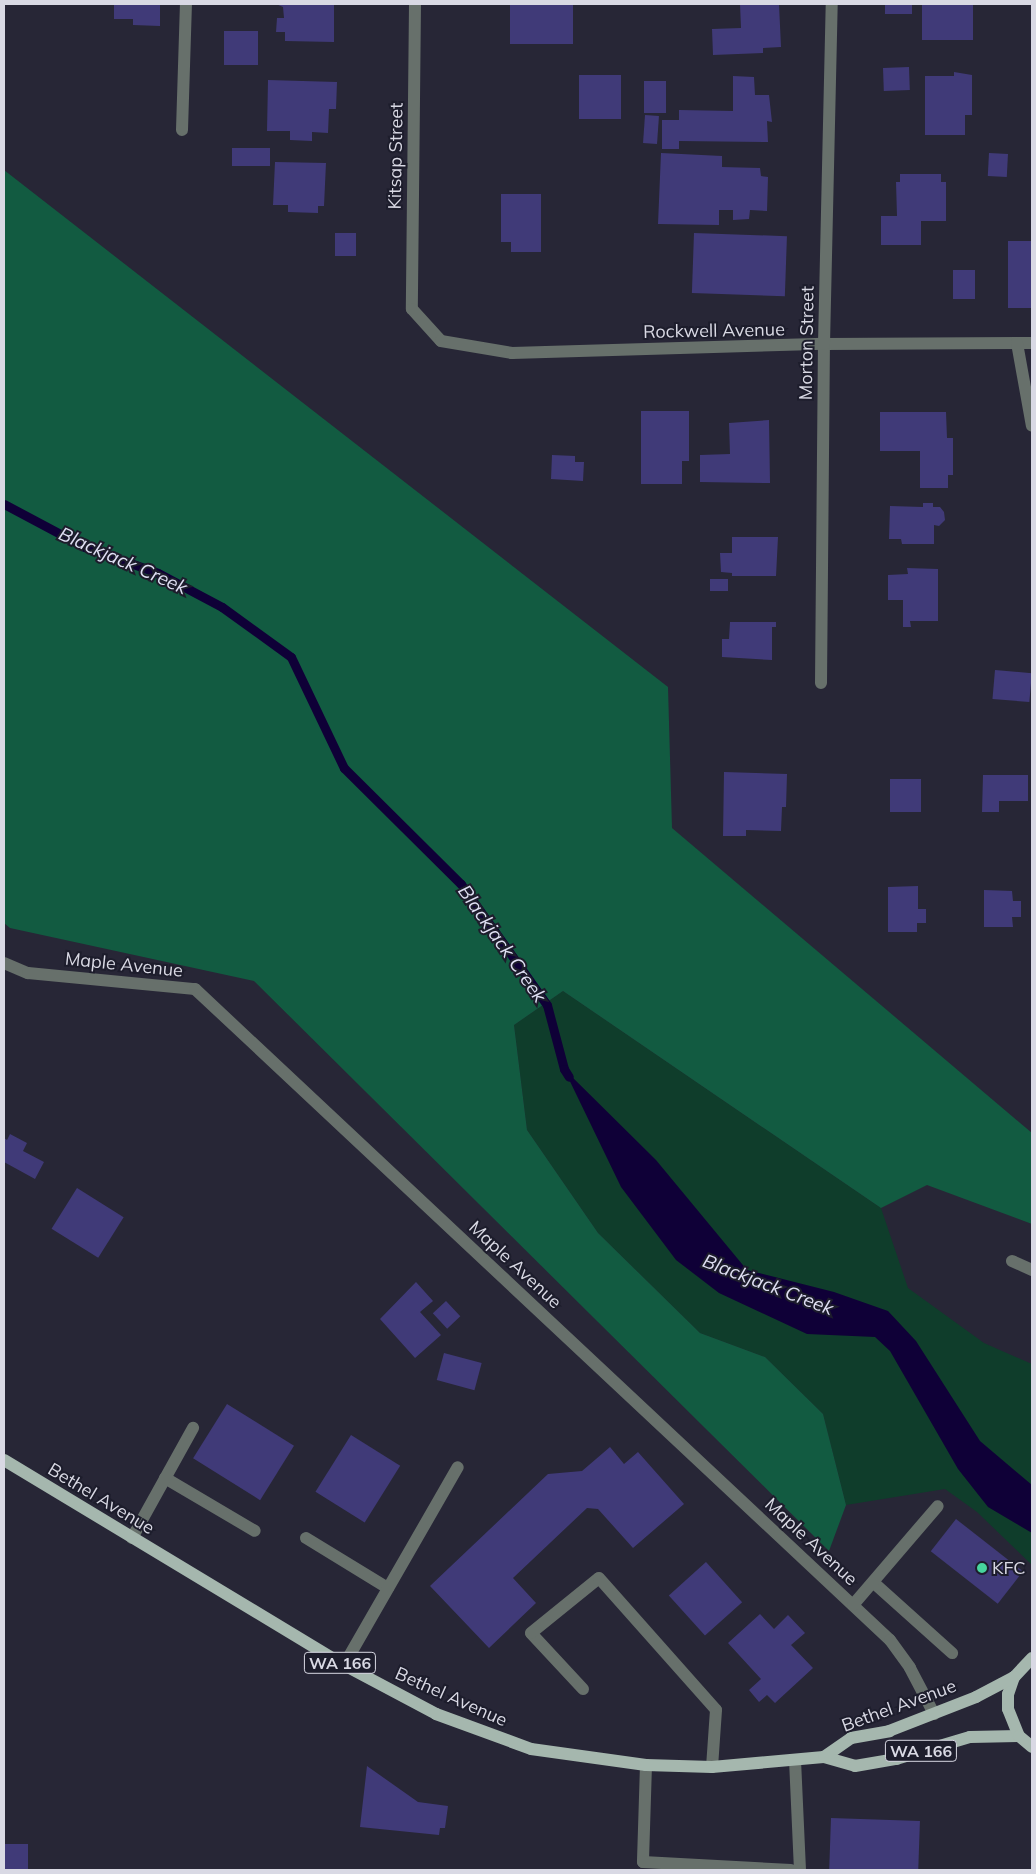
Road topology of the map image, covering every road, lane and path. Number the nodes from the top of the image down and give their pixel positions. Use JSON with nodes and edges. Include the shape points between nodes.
{"nodes":[{"id":1,"x":186,"y":4,"type":"edge"},
{"id":2,"x":415,"y":4,"type":"edge"},
{"id":3,"x":832,"y":4,"type":"edge"},
{"id":4,"x":182,"y":130,"type":"dead end"},
{"id":5,"x":412,"y":310,"type":"joint"},
{"id":6,"x":1017,"y":343,"type":"junction"},
{"id":7,"x":1032,"y":343,"type":"edge"},
{"id":8,"x":824,"y":344,"type":"junction"},
{"id":9,"x":1032,"y":426,"type":"edge"},
{"id":10,"x":821,"y":683,"type":"dead end"},
{"id":11,"x":4,"y":963,"type":"edge"},
{"id":12,"x":1012,"y":1261,"type":"dead end"},
{"id":13,"x":1032,"y":1270,"type":"edge"},
{"id":14,"x":193,"y":1428,"type":"dead end"},
{"id":15,"x":4,"y":1460,"type":"edge"},
{"id":16,"x":458,"y":1467,"type":"dead end"},
{"id":17,"x":165,"y":1478,"type":"junction"},
{"id":18,"x":938,"y":1506,"type":"dead end"},
{"id":19,"x":255,"y":1532,"type":"dead end"},
{"id":20,"x":132,"y":1538,"type":"junction"},
{"id":21,"x":306,"y":1538,"type":"dead end"},
{"id":22,"x":874,"y":1583,"type":"junction"},
{"id":23,"x":388,"y":1588,"type":"junction"},
{"id":24,"x":853,"y":1605,"type":"junction"},
{"id":25,"x":952,"y":1653,"type":"dead end"},
{"id":26,"x":1032,"y":1658,"type":"edge"},
{"id":27,"x":344,"y":1665,"type":"junction"},
{"id":28,"x":1014,"y":1677,"type":"junction"},
{"id":29,"x":583,"y":1689,"type":"dead end"},
{"id":30,"x":934,"y":1714,"type":"junction"},
{"id":31,"x":1019,"y":1736,"type":"junction"},
{"id":32,"x":1032,"y":1748,"type":"edge"},
{"id":33,"x":824,"y":1757,"type":"junction"},
{"id":34,"x":795,"y":1760,"type":"junction"},
{"id":35,"x":646,"y":1765,"type":"junction"},
{"id":36,"x":712,"y":1766,"type":"junction"},
{"id":37,"x":791,"y":1870,"type":"edge"},
{"id":38,"x":800,"y":1870,"type":"edge"}],
"edges":[{"from":1,"to":4,"type":"street"},
{"from":2,"to":5,"type":"street","name":"Kitsap Street"},
{"from":3,"to":8,"type":"street","name":"Morton Street"},
{"from":5,"to":8,"type":"street","name":"Rockwell Avenue","via":[[441,341],[512,353]]},
{"from":6,"to":7,"type":"street","name":"Rockwell Avenue"},
{"from":6,"to":8,"type":"street","name":"Rockwell Avenue"},
{"from":6,"to":9,"type":"street"},
{"from":8,"to":10,"type":"street","name":"Morton Street"},
{"from":11,"to":24,"type":"street","name":"Maple Avenue","via":[[28,973],[195,989]]},
{"from":12,"to":13,"type":"street"},
{"from":14,"to":17,"type":"street"},
{"from":15,"to":20,"type":"main road","name":"Bethel Avenue","number":"WA 166"},
{"from":16,"to":23,"type":"street"},
{"from":17,"to":19,"type":"street"},
{"from":17,"to":20,"type":"street"},
{"from":18,"to":22,"type":"street"},
{"from":20,"to":27,"type":"main road","name":"Bethel Avenue","number":"WA 166"},
{"from":21,"to":23,"type":"street"},
{"from":22,"to":24,"type":"street"},
{"from":22,"to":25,"type":"street"},
{"from":23,"to":27,"type":"street"},
{"from":24,"to":30,"type":"street","name":"Maple Avenue","via":[[895,1647]]},
{"from":26,"to":28,"type":"main road","number":"WA 166"},
{"from":27,"to":35,"type":"main road","name":"Bethel Avenue","number":"WA 166","via":[[436,1714],[530,1749]]},
{"from":28,"to":30,"type":"main road","name":"Bethel Avenue","number":"WA 166","via":[[976,1698]]},
{"from":28,"to":31,"type":"main road","number":"WA 166","via":[[1008,1694],[1008,1709]]},
{"from":29,"to":36,"type":"street","via":[[531,1632],[599,1578],[716,1710]]},
{"from":30,"to":33,"type":"main road","name":"Bethel Avenue","number":"WA 166","via":[[890,1731],[851,1738]]},
{"from":31,"to":32,"type":"main road","number":"WA 166"},
{"from":31,"to":33,"type":"main road","name":"Bethel Avenue","number":"WA 166","via":[[970,1737],[896,1759],[855,1766]]},
{"from":33,"to":34,"type":"main road","name":"Bethel Avenue","number":"WA 166"},
{"from":34,"to":36,"type":"main road","name":"Bethel Avenue","number":"WA 166"},
{"from":34,"to":38,"type":"street"},
{"from":35,"to":36,"type":"main road","name":"Bethel Avenue","number":"WA 166"},
{"from":35,"to":37,"type":"street","via":[[643,1862]]}]}
